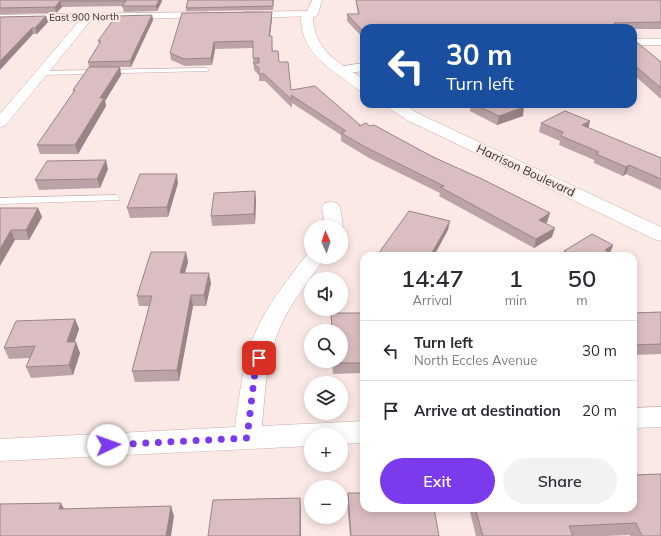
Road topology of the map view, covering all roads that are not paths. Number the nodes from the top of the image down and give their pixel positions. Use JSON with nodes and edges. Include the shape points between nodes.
{"nodes":[{"id":1,"x":317,"y":0,"type":"edge"},
{"id":2,"x":215,"y":15,"type":"edge"},
{"id":3,"x":231,"y":15,"type":"edge"},
{"id":4,"x":88,"y":17,"type":"junction"},
{"id":5,"x":0,"y":18,"type":"edge"},
{"id":6,"x":315,"y":18,"type":"junction"},
{"id":7,"x":637,"y":42,"type":"edge"},
{"id":8,"x":661,"y":42,"type":"edge"},
{"id":9,"x":338,"y":53,"type":"dead end"},
{"id":10,"x":360,"y":68,"type":"edge"},
{"id":11,"x":206,"y":70,"type":"edge"},
{"id":12,"x":342,"y":70,"type":"junction"},
{"id":13,"x":42,"y":73,"type":"junction"},
{"id":14,"x":360,"y":84,"type":"edge"},
{"id":15,"x":398,"y":108,"type":"edge"},
{"id":16,"x":0,"y":123,"type":"edge"},
{"id":17,"x":116,"y":198,"type":"dead end"},
{"id":18,"x":0,"y":201,"type":"edge"},
{"id":19,"x":331,"y":206,"type":"dead end"},
{"id":20,"x":333,"y":220,"type":"edge"},
{"id":21,"x":661,"y":235,"type":"edge"},
{"id":22,"x":310,"y":264,"type":"edge"},
{"id":23,"x":661,"y":417,"type":"edge"},
{"id":24,"x":637,"y":418,"type":"edge"},
{"id":25,"x":360,"y":432,"type":"edge"},
{"id":26,"x":247,"y":438,"type":"junction"},
{"id":27,"x":0,"y":450,"type":"edge"}],
"edges":[{"from":1,"to":6,"type":"street"},
{"from":2,"to":4,"type":"street","name":"East 900 North"},
{"from":3,"to":6,"type":"street"},
{"from":4,"to":5,"type":"street","name":"East 900 North"},
{"from":4,"to":13,"type":"street"},
{"from":6,"to":12,"type":"street","via":[[307,17],[310,39],[316,48]]},
{"from":7,"to":8,"type":"street"},
{"from":9,"to":12,"type":"street","via":[[345,61]]},
{"from":10,"to":12,"type":"street"},
{"from":11,"to":13,"type":"lane"},
{"from":12,"to":14,"type":"street"},
{"from":13,"to":16,"type":"street"},
{"from":15,"to":21,"type":"street","name":"Harrison Boulevard"},
{"from":17,"to":18,"type":"lane"},
{"from":19,"to":20,"type":"street"},
{"from":22,"to":26,"type":"street","via":[[282,302],[267,330],[255,372]]},
{"from":23,"to":24,"type":"street"},
{"from":25,"to":26,"type":"street"},
{"from":26,"to":27,"type":"street"}]}
